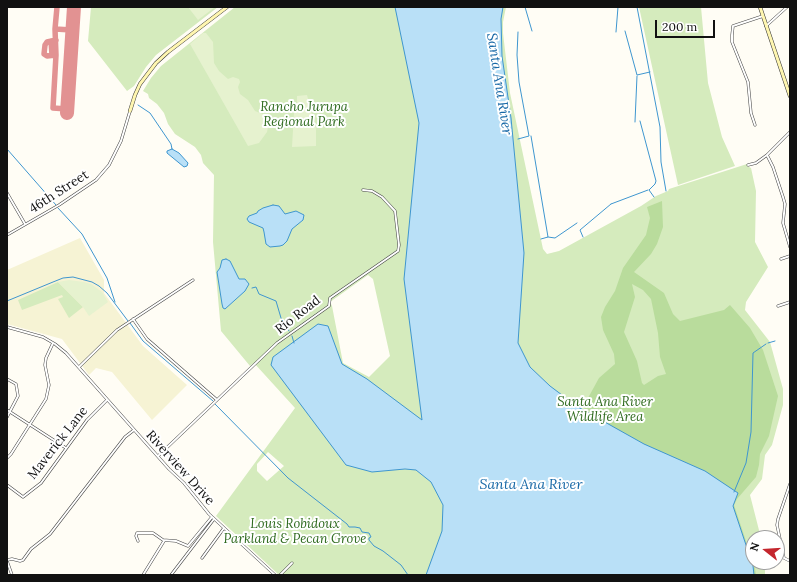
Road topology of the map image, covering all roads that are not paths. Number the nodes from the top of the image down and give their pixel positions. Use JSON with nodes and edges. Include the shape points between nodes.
{"nodes":[{"id":1,"x":227,"y":7,"type":"edge"},
{"id":2,"x":760,"y":7,"type":"edge"},
{"id":3,"x":787,"y":7,"type":"edge"},
{"id":4,"x":763,"y":16,"type":"junction"},
{"id":5,"x":766,"y":26,"type":"junction"},
{"id":6,"x":790,"y":96,"type":"edge"},
{"id":7,"x":130,"y":112,"type":"joint"},
{"id":8,"x":755,"y":125,"type":"dead end"},
{"id":9,"x":790,"y":132,"type":"edge"},
{"id":10,"x":767,"y":155,"type":"junction"},
{"id":11,"x":748,"y":165,"type":"dead end"},
{"id":12,"x":363,"y":190,"type":"dead end"},
{"id":13,"x":7,"y":193,"type":"edge"},
{"id":14,"x":25,"y":224,"type":"junction"},
{"id":15,"x":7,"y":235,"type":"edge"},
{"id":16,"x":790,"y":247,"type":"edge"},
{"id":17,"x":790,"y":256,"type":"edge"},
{"id":18,"x":781,"y":259,"type":"dead end"},
{"id":19,"x":193,"y":280,"type":"dead end"},
{"id":20,"x":790,"y":302,"type":"edge"},
{"id":21,"x":778,"y":306,"type":"dead end"},
{"id":22,"x":132,"y":320,"type":"junction"},
{"id":23,"x":7,"y":327,"type":"edge"},
{"id":24,"x":53,"y":343,"type":"junction"},
{"id":25,"x":79,"y":367,"type":"junction"},
{"id":26,"x":7,"y":379,"type":"edge"},
{"id":27,"x":108,"y":400,"type":"junction"},
{"id":28,"x":215,"y":402,"type":"junction"},
{"id":29,"x":7,"y":410,"type":"edge"},
{"id":30,"x":11,"y":412,"type":"junction"},
{"id":31,"x":7,"y":417,"type":"edge"},
{"id":32,"x":30,"y":425,"type":"junction"},
{"id":33,"x":134,"y":430,"type":"junction"},
{"id":34,"x":66,"y":448,"type":"junction"},
{"id":35,"x":158,"y":456,"type":"junction"},
{"id":36,"x":7,"y":458,"type":"edge"},
{"id":37,"x":790,"y":484,"type":"edge"},
{"id":38,"x":7,"y":485,"type":"edge"},
{"id":39,"x":213,"y":518,"type":"junction"},
{"id":40,"x":224,"y":528,"type":"junction"},
{"id":41,"x":138,"y":541,"type":"dead end"},
{"id":42,"x":164,"y":541,"type":"junction"},
{"id":43,"x":191,"y":546,"type":"junction"},
{"id":44,"x":202,"y":558,"type":"dead end"},
{"id":45,"x":7,"y":560,"type":"edge"},
{"id":46,"x":790,"y":561,"type":"edge"},
{"id":47,"x":292,"y":563,"type":"dead end"},
{"id":48,"x":12,"y":575,"type":"edge"},
{"id":49,"x":143,"y":575,"type":"edge"},
{"id":50,"x":171,"y":575,"type":"edge"},
{"id":51,"x":275,"y":575,"type":"edge"},
{"id":52,"x":280,"y":575,"type":"edge"}],
"edges":[{"from":1,"to":7,"type":"street","via":[[156,63],[140,84]]},
{"from":2,"to":4,"type":"street"},
{"from":3,"to":5,"type":"street"},
{"from":4,"to":5,"type":"street"},
{"from":4,"to":8,"type":"street","via":[[733,26],[732,42],[748,82],[751,113]]},
{"from":5,"to":6,"type":"street"},
{"from":7,"to":14,"type":"street","name":"46th Street","via":[[121,141],[109,165],[96,180]]},
{"from":9,"to":10,"type":"street"},
{"from":10,"to":11,"type":"street"},
{"from":10,"to":16,"type":"street","via":[[785,204],[783,223]]},
{"from":12,"to":28,"type":"street","name":"Rio Road","via":[[372,191],[382,197],[395,211],[398,251],[330,298],[329,306],[277,343]]},
{"from":13,"to":14,"type":"street"},
{"from":14,"to":15,"type":"street","name":"46th Street"},
{"from":17,"to":18,"type":"street"},
{"from":19,"to":22,"type":"street"},
{"from":20,"to":21,"type":"street"},
{"from":22,"to":25,"type":"street","via":[[111,335]]},
{"from":22,"to":28,"type":"street","via":[[147,339]]},
{"from":23,"to":24,"type":"street","name":"Riverview Drive","via":[[37,335]]},
{"from":24,"to":25,"type":"street","name":"Riverview Drive"},
{"from":24,"to":32,"type":"street","via":[[45,362],[48,395]]},
{"from":25,"to":27,"type":"street","name":"Riverview Drive"},
{"from":26,"to":30,"type":"street","via":[[16,384],[18,396]]},
{"from":27,"to":33,"type":"street","name":"Riverview Drive"},
{"from":27,"to":34,"type":"street","name":"Maverick Lane","via":[[87,420]]},
{"from":28,"to":35,"type":"street","name":"Rio Road"},
{"from":29,"to":30,"type":"street"},
{"from":30,"to":31,"type":"street"},
{"from":30,"to":32,"type":"street"},
{"from":32,"to":34,"type":"street"},
{"from":32,"to":36,"type":"street"},
{"from":33,"to":35,"type":"street","name":"Riverview Drive"},
{"from":33,"to":45,"type":"street","via":[[125,437],[50,534],[31,549],[23,560]]},
{"from":34,"to":38,"type":"street","name":"Maverick Lane","via":[[41,483],[23,497]]},
{"from":35,"to":39,"type":"street","name":"Riverview Drive"},
{"from":37,"to":46,"type":"street","via":[[778,519],[784,558]]},
{"from":39,"to":40,"type":"street","name":"Riverview Drive"},
{"from":39,"to":43,"type":"street"},
{"from":40,"to":44,"type":"street"},
{"from":40,"to":51,"type":"street","name":"Riverview Drive"},
{"from":41,"to":42,"type":"street","via":[[138,533],[153,533]]},
{"from":42,"to":43,"type":"street","via":[[176,541]]},
{"from":42,"to":49,"type":"street"},
{"from":43,"to":50,"type":"street"},
{"from":45,"to":48,"type":"street"},
{"from":47,"to":52,"type":"street"}]}
